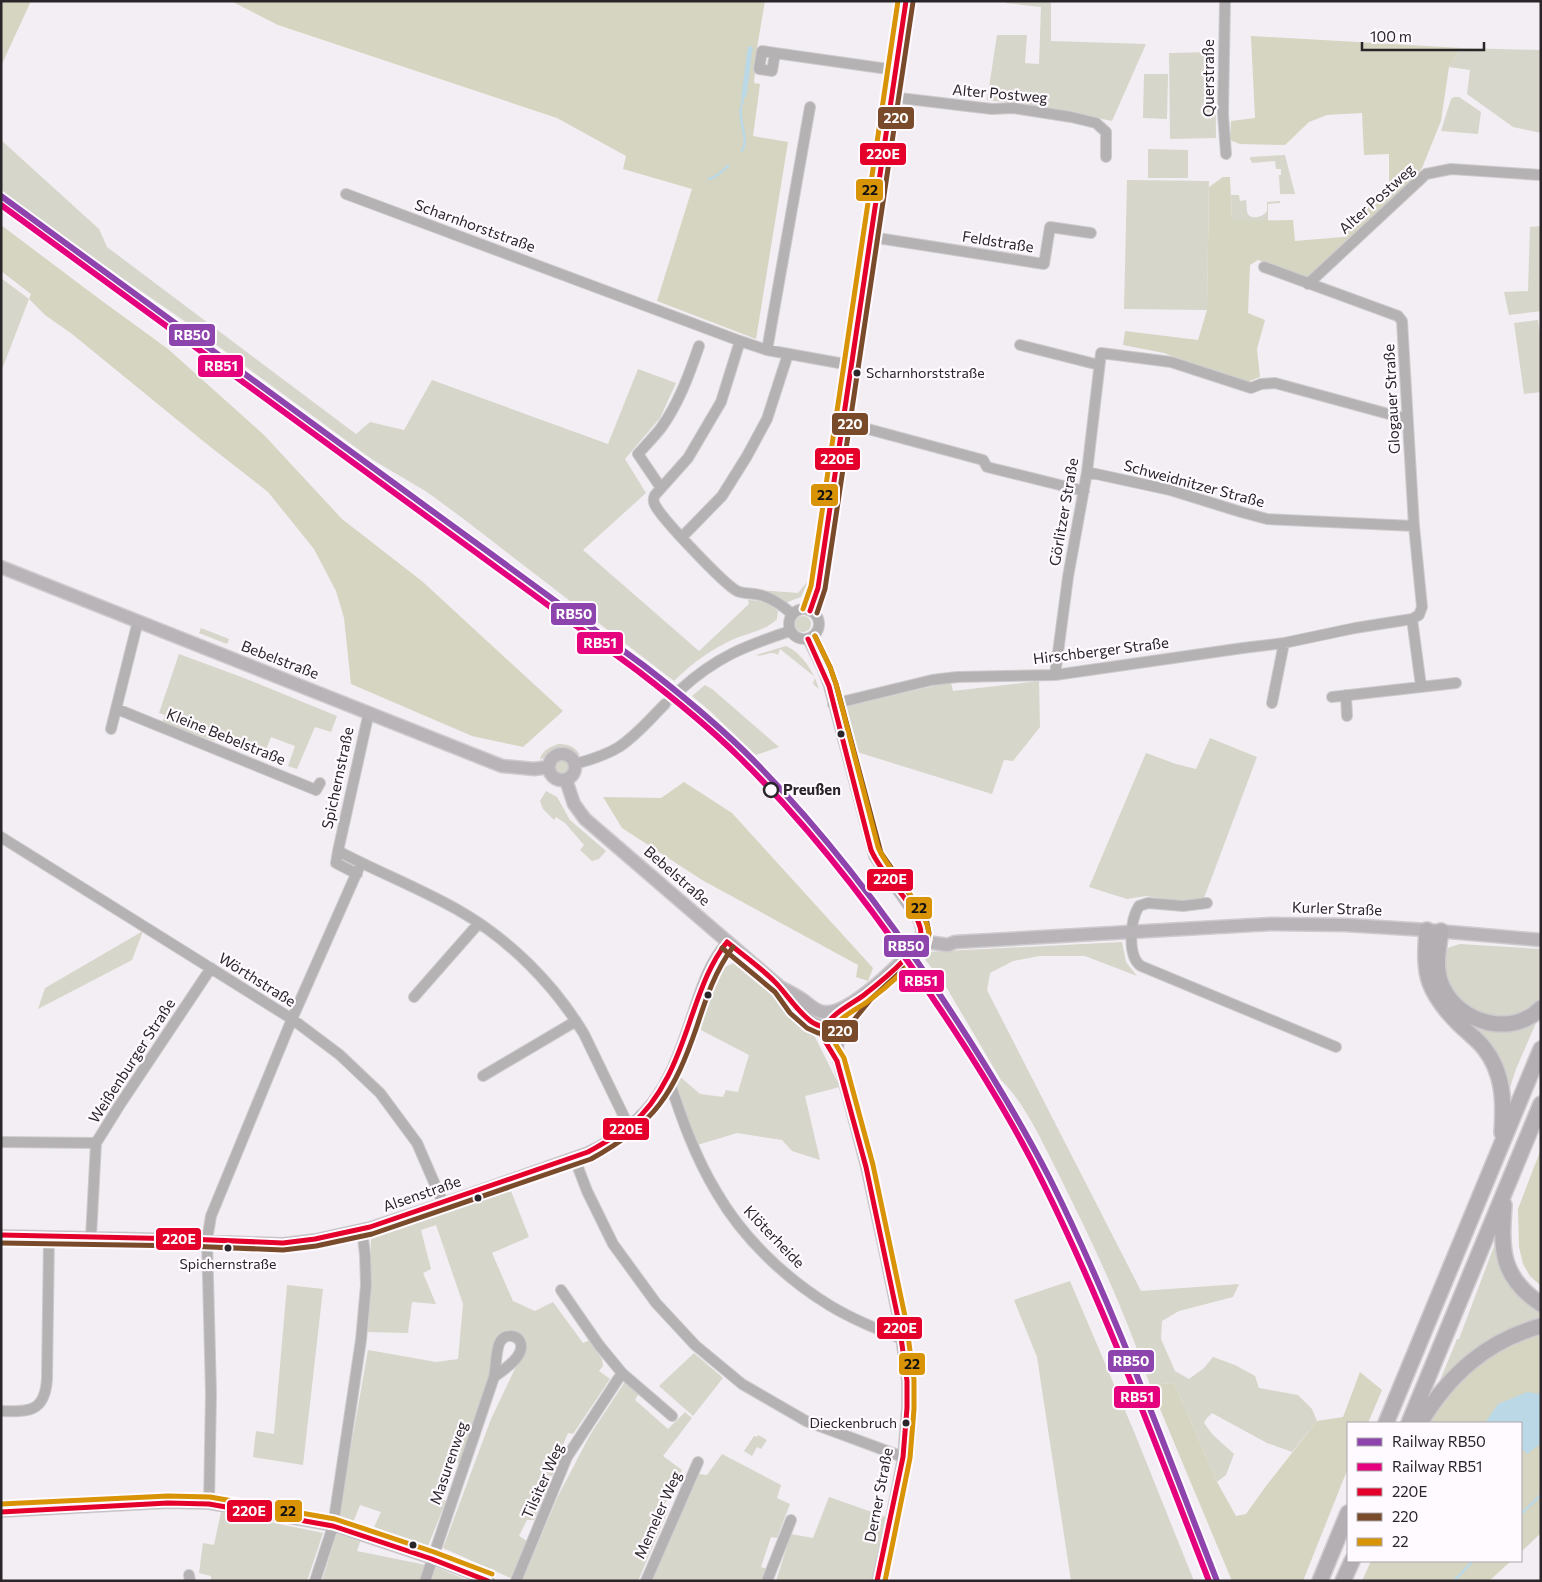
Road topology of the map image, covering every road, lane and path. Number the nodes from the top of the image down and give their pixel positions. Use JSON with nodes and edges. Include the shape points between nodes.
{"nodes":[{"id":1,"x":906,"y":1,"type":"edge"},
{"id":2,"x":1224,"y":1,"type":"edge"},
{"id":3,"x":775,"y":53,"type":"dead end"},
{"id":4,"x":895,"y":70,"type":"junction"},
{"id":5,"x":892,"y":97,"type":"junction"},
{"id":6,"x":810,"y":107,"type":"dead end"},
{"id":7,"x":1226,"y":154,"type":"dead end"},
{"id":8,"x":1106,"y":157,"type":"dead end"},
{"id":9,"x":1541,"y":174,"type":"edge"},
{"id":10,"x":346,"y":194,"type":"dead end"},
{"id":11,"x":1091,"y":233,"type":"dead end"},
{"id":12,"x":871,"y":237,"type":"junction"},
{"id":13,"x":1264,"y":267,"type":"dead end"},
{"id":14,"x":1308,"y":284,"type":"junction"},
{"id":15,"x":740,"y":342,"type":"junction"},
{"id":16,"x":1020,"y":345,"type":"dead end"},
{"id":17,"x":698,"y":346,"type":"dead end"},
{"id":18,"x":767,"y":350,"type":"junction"},
{"id":19,"x":788,"y":354,"type":"junction"},
{"id":20,"x":850,"y":364,"type":"junction"},
{"id":21,"x":1100,"y":365,"type":"junction"},
{"id":22,"x":1407,"y":419,"type":"junction"},
{"id":23,"x":842,"y":422,"type":"junction"},
{"id":24,"x":1087,"y":472,"type":"junction"},
{"id":25,"x":661,"y":488,"type":"junction"},
{"id":26,"x":1084,"y":491,"type":"junction"},
{"id":27,"x":1414,"y":526,"type":"junction"},
{"id":28,"x":682,"y":537,"type":"junction"},
{"id":29,"x":1,"y":567,"type":"edge"},
{"id":30,"x":810,"y":611,"type":"junction"},
{"id":31,"x":792,"y":614,"type":"junction"},
{"id":32,"x":1412,"y":619,"type":"junction"},
{"id":33,"x":138,"y":621,"type":"junction"},
{"id":34,"x":790,"y":632,"type":"junction"},
{"id":35,"x":808,"y":639,"type":"junction"},
{"id":36,"x":1284,"y":643,"type":"junction"},
{"id":37,"x":1055,"y":675,"type":"junction"},
{"id":38,"x":1456,"y":683,"type":"dead end"},
{"id":39,"x":1421,"y":686,"type":"junction"},
{"id":40,"x":680,"y":690,"type":"tunnel mouth"},
{"id":41,"x":1346,"y":695,"type":"junction"},
{"id":42,"x":1332,"y":697,"type":"dead end"},
{"id":43,"x":1272,"y":703,"type":"dead end"},
{"id":44,"x":665,"y":704,"type":"tunnel mouth"},
{"id":45,"x":833,"y":704,"type":"junction"},
{"id":46,"x":117,"y":709,"type":"junction"},
{"id":47,"x":368,"y":712,"type":"junction"},
{"id":48,"x":1347,"y":716,"type":"dead end"},
{"id":49,"x":111,"y":728,"type":"dead end"},
{"id":50,"x":575,"y":764,"type":"junction"},
{"id":51,"x":549,"y":767,"type":"junction"},
{"id":52,"x":566,"y":780,"type":"junction"},
{"id":53,"x":320,"y":783,"type":"dead end"},
{"id":54,"x":1,"y":836,"type":"edge"},
{"id":55,"x":338,"y":851,"type":"junction"},
{"id":56,"x":361,"y":863,"type":"junction"},
{"id":57,"x":357,"y":874,"type":"junction"},
{"id":58,"x":1207,"y":903,"type":"dead end"},
{"id":59,"x":479,"y":923,"type":"junction"},
{"id":60,"x":1434,"y":930,"type":"junction"},
{"id":61,"x":1132,"y":932,"type":"junction"},
{"id":62,"x":921,"y":937,"type":"junction"},
{"id":63,"x":1541,"y":940,"type":"edge"},
{"id":64,"x":727,"y":942,"type":"junction"},
{"id":65,"x":211,"y":968,"type":"junction"},
{"id":66,"x":780,"y":987,"type":"junction"},
{"id":67,"x":414,"y":997,"type":"dead end"},
{"id":68,"x":811,"y":1007,"type":"junction"},
{"id":69,"x":1541,"y":1008,"type":"edge"},
{"id":70,"x":844,"y":1014,"type":"junction"},
{"id":71,"x":292,"y":1019,"type":"junction"},
{"id":72,"x":576,"y":1020,"type":"junction"},
{"id":73,"x":821,"y":1029,"type":"junction"},
{"id":74,"x":1336,"y":1047,"type":"dead end"},
{"id":75,"x":1541,"y":1049,"type":"edge"},
{"id":76,"x":838,"y":1061,"type":"junction"},
{"id":77,"x":483,"y":1076,"type":"dead end"},
{"id":78,"x":668,"y":1077,"type":"junction"},
{"id":79,"x":1541,"y":1104,"type":"edge"},
{"id":80,"x":629,"y":1127,"type":"junction"},
{"id":81,"x":1,"y":1142,"type":"edge"},
{"id":82,"x":96,"y":1143,"type":"junction"},
{"id":83,"x":1501,"y":1144,"type":"junction"},
{"id":84,"x":574,"y":1157,"type":"junction"},
{"id":85,"x":1505,"y":1191,"type":"junction"},
{"id":86,"x":443,"y":1203,"type":"junction"},
{"id":87,"x":362,"y":1229,"type":"junction"},
{"id":88,"x":1,"y":1235,"type":"edge"},
{"id":89,"x":49,"y":1236,"type":"junction"},
{"id":90,"x":91,"y":1237,"type":"junction"},
{"id":91,"x":207,"y":1240,"type":"junction"},
{"id":92,"x":561,"y":1290,"type":"dead end"},
{"id":93,"x":1541,"y":1304,"type":"edge"},
{"id":94,"x":1541,"y":1326,"type":"edge"},
{"id":95,"x":902,"y":1339,"type":"junction"},
{"id":96,"x":622,"y":1373,"type":"junction"},
{"id":97,"x":494,"y":1377,"type":"dead end"},
{"id":98,"x":1,"y":1411,"type":"edge"},
{"id":99,"x":672,"y":1416,"type":"dead end"},
{"id":100,"x":1386,"y":1422,"type":"edge"},
{"id":101,"x":1409,"y":1422,"type":"edge"},
{"id":102,"x":1421,"y":1422,"type":"edge"},
{"id":103,"x":903,"y":1457,"type":"junction"},
{"id":104,"x":698,"y":1462,"type":"dead end"},
{"id":105,"x":208,"y":1504,"type":"junction"},
{"id":106,"x":1,"y":1512,"type":"edge"},
{"id":107,"x":1347,"y":1515,"type":"edge"},
{"id":108,"x":791,"y":1520,"type":"dead end"},
{"id":109,"x":333,"y":1526,"type":"junction"},
{"id":110,"x":432,"y":1559,"type":"junction"},
{"id":111,"x":1352,"y":1562,"type":"edge"},
{"id":112,"x":315,"y":1581,"type":"edge"},
{"id":113,"x":424,"y":1581,"type":"edge"},
{"id":114,"x":489,"y":1581,"type":"edge"},
{"id":115,"x":516,"y":1581,"type":"edge"},
{"id":116,"x":646,"y":1581,"type":"edge"},
{"id":117,"x":767,"y":1581,"type":"edge"},
{"id":118,"x":877,"y":1581,"type":"edge"},
{"id":119,"x":1320,"y":1581,"type":"edge"},
{"id":120,"x":1343,"y":1581,"type":"edge"}],
"edges":[{"from":1,"to":4,"type":"street"},
{"from":2,"to":7,"type":"street","name":"Querstraße"},
{"from":3,"to":4,"type":"street"},
{"from":4,"to":5,"type":"street"},
{"from":5,"to":8,"type":"street","name":"Alter Postweg","via":[[992,109],[1013,108],[1096,123],[1106,132]]},
{"from":5,"to":12,"type":"street"},
{"from":6,"to":18,"type":"street"},
{"from":9,"to":14,"type":"street","name":"Alter Postweg","via":[[1451,169],[1426,174]]},
{"from":10,"to":15,"type":"street","name":"Scharnhorststraße"},
{"from":11,"to":12,"type":"street","name":"Feldstraße","via":[[1050,227],[1044,264]]},
{"from":12,"to":20,"type":"street"},
{"from":13,"to":14,"type":"street","name":"Glogauer Straße"},
{"from":14,"to":22,"type":"street","name":"Glogauer Straße","via":[[1398,316],[1402,321]]},
{"from":15,"to":18,"type":"street","name":"Scharnhorststraße"},
{"from":15,"to":25,"type":"street","via":[[721,402],[688,458]]},
{"from":16,"to":21,"type":"street"},
{"from":17,"to":25,"type":"street","via":[[678,400],[638,454]]},
{"from":18,"to":19,"type":"street","name":"Scharnhorststraße"},
{"from":19,"to":20,"type":"street","name":"Scharnhorststraße"},
{"from":19,"to":28,"type":"street","via":[[767,419],[747,456],[722,496]]},
{"from":20,"to":23,"type":"street"},
{"from":21,"to":22,"type":"street","name":"Görlitzer Straße","via":[[1101,353],[1171,362],[1251,388],[1275,383]]},
{"from":21,"to":24,"type":"street","name":"Görlitzer Straße"},
{"from":22,"to":27,"type":"street","name":"Glogauer Straße"},
{"from":23,"to":26,"type":"street","via":[[983,460],[987,467]]},
{"from":23,"to":30,"type":"street","via":[[818,588]]},
{"from":24,"to":26,"type":"street","name":"Görlitzer Straße"},
{"from":24,"to":27,"type":"street","name":"Schweidnitzer Straße","via":[[1170,490],[1267,519]]},
{"from":25,"to":28,"type":"street","via":[[653,503]]},
{"from":26,"to":37,"type":"street","name":"Görlitzer Straße"},
{"from":27,"to":32,"type":"street","name":"Glogauer Straße","via":[[1422,607],[1419,615]]},
{"from":28,"to":31,"type":"street","via":[[736,590],[767,597]]},
{"from":29,"to":33,"type":"main road","name":"Bebelstraße"},
{"from":30,"to":31,"type":"street","via":[[801,609]]},
{"from":30,"to":35,"type":"street","via":[[819,623],[816,633]]},
{"from":31,"to":34,"type":"street","via":[[788,622]]},
{"from":32,"to":36,"type":"street","name":"Hirschberger Straße"},
{"from":32,"to":39,"type":"street"},
{"from":33,"to":46,"type":"street"},
{"from":33,"to":47,"type":"main road","name":"Bebelstraße"},
{"from":34,"to":35,"type":"street","via":[[800,639]]},
{"from":34,"to":40,"type":"street","via":[[728,654],[697,674]]},
{"from":35,"to":45,"type":"street","via":[[823,670]]},
{"from":36,"to":37,"type":"street","name":"Hirschberger Straße"},
{"from":36,"to":43,"type":"street"},
{"from":37,"to":45,"type":"street","name":"Hirschberger Straße","via":[[932,680]]},
{"from":38,"to":39,"type":"street"},
{"from":39,"to":41,"type":"street"},
{"from":41,"to":42,"type":"street"},
{"from":41,"to":48,"type":"street"},
{"from":44,"to":50,"type":"street","via":[[618,747]]},
{"from":45,"to":62,"type":"street","via":[[874,856],[919,922]]},
{"from":46,"to":49,"type":"street"},
{"from":46,"to":53,"type":"street","name":"Kleine Bebelstraße","via":[[316,790]]},
{"from":47,"to":51,"type":"main road","name":"Bebelstraße","via":[[502,766]]},
{"from":47,"to":55,"type":"street","name":"Spichernstraße"},
{"from":50,"to":51,"type":"main road","via":[[571,757],[559,754]]},
{"from":50,"to":52,"type":"main road","via":[[573,776]]},
{"from":51,"to":52,"type":"main road","via":[[554,778]]},
{"from":52,"to":64,"type":"main road","name":"Bebelstraße","via":[[574,804],[585,819]]},
{"from":54,"to":65,"type":"street","name":"Wörthstraße"},
{"from":55,"to":56,"type":"street"},
{"from":55,"to":57,"type":"street","via":[[336,863]]},
{"from":56,"to":57,"type":"street"},
{"from":56,"to":59,"type":"street"},
{"from":57,"to":71,"type":"street"},
{"from":58,"to":61,"type":"street","via":[[1183,906],[1142,904],[1134,913]]},
{"from":59,"to":67,"type":"street"},
{"from":59,"to":72,"type":"street","via":[[527,962]]},
{"from":60,"to":61,"type":"main road","name":"Kurler Straße","via":[[1271,924]]},
{"from":60,"to":63,"type":"main road","name":"Kurler Straße"},
{"from":60,"to":69,"type":"highway","via":[[1442,987],[1458,1008],[1485,1022],[1501,1024],[1521,1021]]},
{"from":60,"to":83,"type":"highway","via":[[1426,967],[1430,984],[1448,1014],[1482,1046],[1495,1066],[1503,1096]]},
{"from":61,"to":62,"type":"main road","name":"Kurler Straße","via":[[948,945]]},
{"from":61,"to":74,"type":"street","via":[[1134,958],[1141,966]]},
{"from":62,"to":70,"type":"main road","via":[[904,959]]},
{"from":64,"to":66,"type":"main road","name":"Bebelstraße"},
{"from":64,"to":78,"type":"street","name":"Alsenstraße","via":[[710,965]]},
{"from":65,"to":71,"type":"street","name":"Wörthstraße"},
{"from":65,"to":82,"type":"street","name":"Weißenburger Straße"},
{"from":66,"to":68,"type":"main road","name":"Bebelstraße"},
{"from":66,"to":73,"type":"main road","name":"Bebelstraße","via":[[796,1008]]},
{"from":68,"to":70,"type":"main road","via":[[822,1012]]},
{"from":68,"to":73,"type":"main road"},
{"from":70,"to":73,"type":"main road","via":[[831,1019]]},
{"from":70,"to":76,"type":"street","name":"Derner Straße"},
{"from":71,"to":86,"type":"street","name":"Wörthstraße","via":[[340,1055],[380,1093],[417,1143]]},
{"from":71,"to":91,"type":"street","via":[[217,1199]]},
{"from":72,"to":77,"type":"street"},
{"from":72,"to":80,"type":"street"},
{"from":73,"to":76,"type":"street","name":"Derner Straße","via":[[834,1045]]},
{"from":75,"to":83,"type":"highway"},
{"from":76,"to":95,"type":"street","name":"Derner Straße","via":[[866,1167]]},
{"from":78,"to":80,"type":"street","name":"Alsenstraße","via":[[652,1104]]},
{"from":78,"to":95,"type":"street","name":"Klöterheide","via":[[704,1170],[717,1194],[752,1240],[790,1277],[829,1305]]},
{"from":79,"to":85,"type":"highway"},
{"from":80,"to":84,"type":"street","name":"Alsenstraße","via":[[602,1145]]},
{"from":81,"to":82,"type":"street"},
{"from":82,"to":90,"type":"street","name":"Weißenburger Straße"},
{"from":83,"to":100,"type":"highway"},
{"from":84,"to":86,"type":"street","name":"Alsenstraße"},
{"from":84,"to":103,"type":"street","via":[[613,1244],[656,1303],[695,1345],[742,1384],[806,1421]]},
{"from":85,"to":93,"type":"highway","via":[[1502,1244],[1505,1260],[1514,1280]]},
{"from":85,"to":101,"type":"highway"},
{"from":86,"to":87,"type":"street","name":"Alsenstraße"},
{"from":87,"to":91,"type":"street","name":"Alsenstraße","via":[[283,1243]]},
{"from":87,"to":109,"type":"street","via":[[366,1285],[361,1340]]},
{"from":88,"to":89,"type":"street","name":"Alsenstraße"},
{"from":89,"to":90,"type":"street","name":"Alsenstraße"},
{"from":89,"to":98,"type":"street","via":[[45,1394],[41,1403],[25,1412]]},
{"from":90,"to":91,"type":"street","name":"Alsenstraße"},
{"from":91,"to":105,"type":"street","via":[[211,1393]]},
{"from":92,"to":96,"type":"street"},
{"from":94,"to":102,"type":"highway","via":[[1514,1335],[1476,1357],[1444,1387]]},
{"from":95,"to":103,"type":"street","name":"Derner Straße","via":[[907,1408]]},
{"from":96,"to":99,"type":"street"},
{"from":96,"to":115,"type":"street","name":"Tilsiter Weg","via":[[567,1457]]},
{"from":97,"to":110,"type":"street","name":"Masurenweg"},
{"from":103,"to":118,"type":"street","name":"Derner Straße"},
{"from":104,"to":116,"type":"street","name":"Memeler Weg"},
{"from":105,"to":106,"type":"street","via":[[129,1504]]},
{"from":105,"to":109,"type":"street"},
{"from":107,"to":119,"type":"highway"},
{"from":108,"to":117,"type":"street"},
{"from":109,"to":110,"type":"street"},
{"from":109,"to":112,"type":"street"},
{"from":110,"to":113,"type":"street","name":"Masurenweg"},
{"from":110,"to":114,"type":"street"},
{"from":111,"to":120,"type":"highway"}]}
